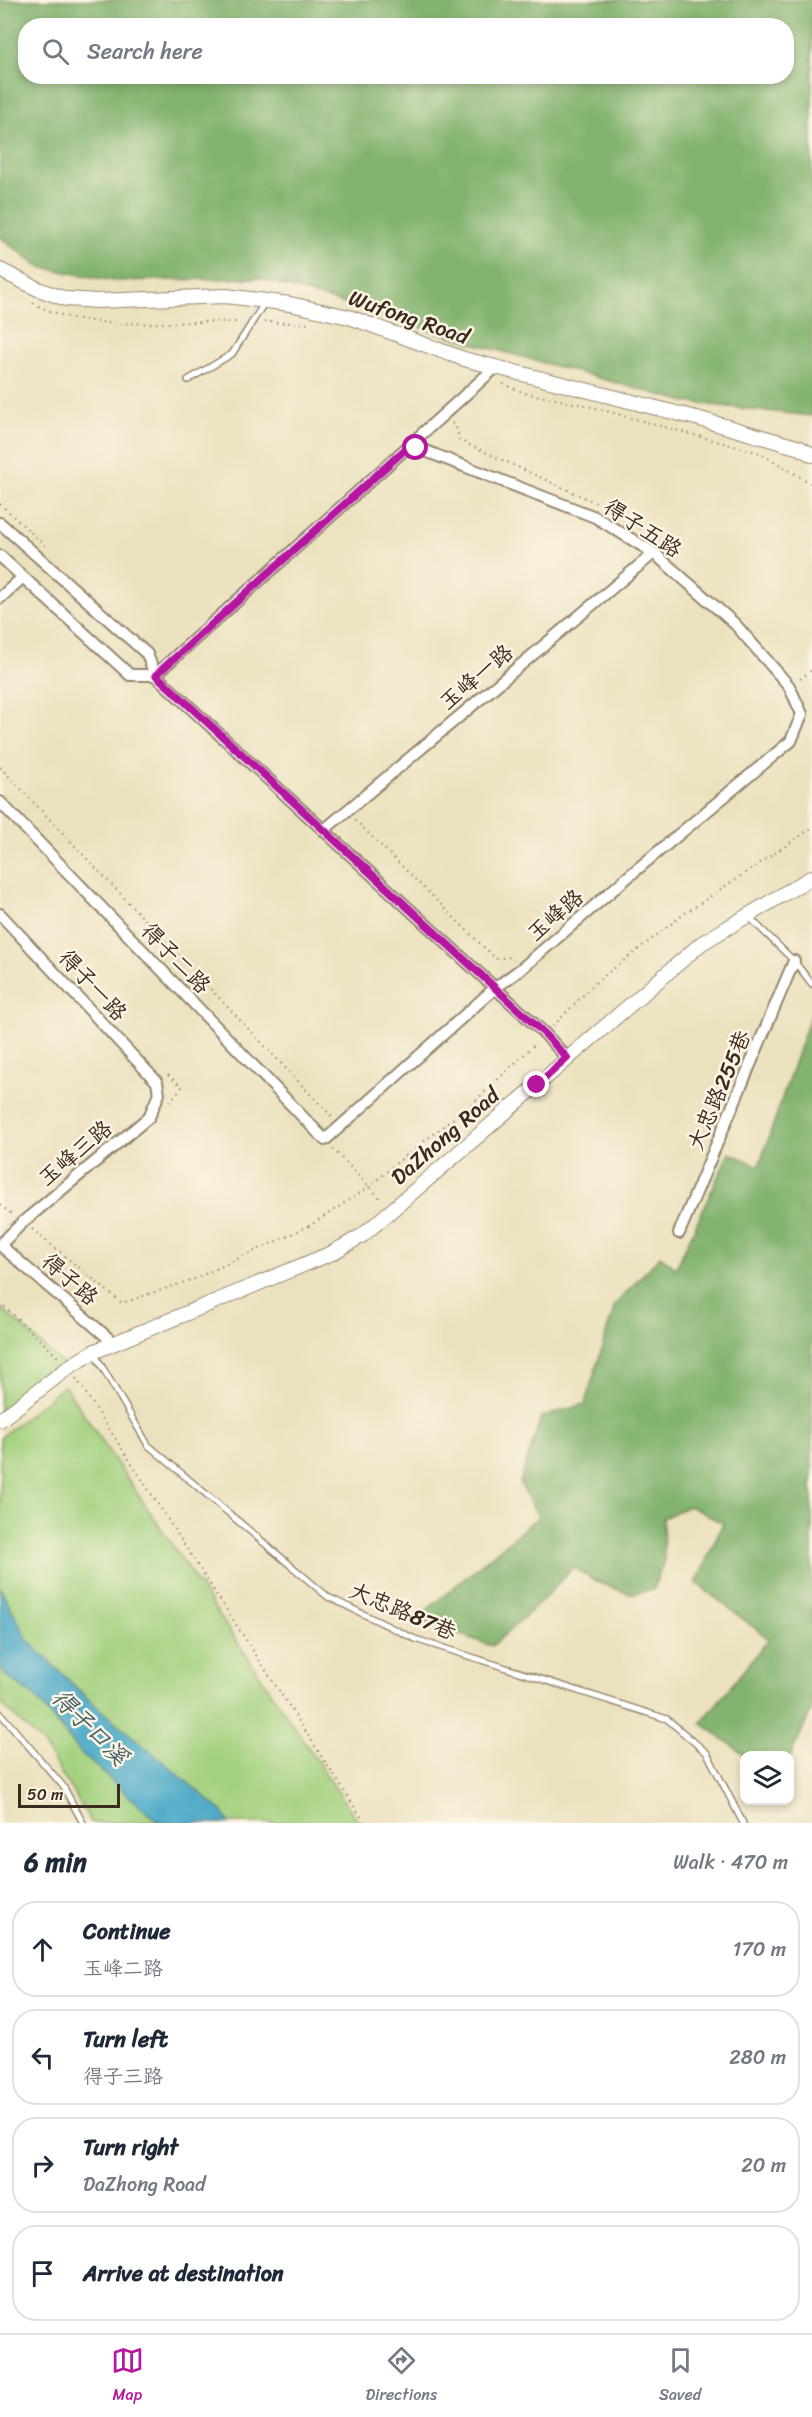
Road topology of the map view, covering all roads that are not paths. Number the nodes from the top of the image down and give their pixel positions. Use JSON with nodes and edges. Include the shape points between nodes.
{"nodes":[{"id":1,"x":0,"y":270,"type":"edge"},
{"id":2,"x":266,"y":300,"type":"junction"},
{"id":3,"x":496,"y":367,"type":"junction"},
{"id":4,"x":188,"y":380,"type":"dead end"},
{"id":5,"x":410,"y":445,"type":"junction"},
{"id":6,"x":808,"y":451,"type":"edge"},
{"id":7,"x":0,"y":523,"type":"edge"},
{"id":8,"x":654,"y":553,"type":"junction"},
{"id":9,"x":0,"y":556,"type":"edge"},
{"id":10,"x":23,"y":577,"type":"junction"},
{"id":11,"x":0,"y":598,"type":"edge"},
{"id":12,"x":156,"y":675,"type":"junction"},
{"id":13,"x":802,"y":714,"type":"joint"},
{"id":14,"x":0,"y":802,"type":"edge"},
{"id":15,"x":324,"y":830,"type":"junction"},
{"id":16,"x":812,"y":877,"type":"edge"},
{"id":17,"x":0,"y":914,"type":"edge"},
{"id":18,"x":747,"y":914,"type":"junction"},
{"id":19,"x":794,"y":961,"type":"junction"},
{"id":20,"x":812,"y":984,"type":"edge"},
{"id":21,"x":495,"y":988,"type":"junction"},
{"id":22,"x":567,"y":1058,"type":"junction"},
{"id":23,"x":157,"y":1082,"type":"joint"},
{"id":24,"x":325,"y":1140,"type":"joint"},
{"id":25,"x":679,"y":1233,"type":"dead end"},
{"id":26,"x":0,"y":1245,"type":"edge"},
{"id":27,"x":114,"y":1343,"type":"junction"},
{"id":28,"x":93,"y":1352,"type":"junction"},
{"id":29,"x":0,"y":1420,"type":"edge"},
{"id":30,"x":0,"y":1713,"type":"edge"},
{"id":31,"x":83,"y":1823,"type":"edge"},
{"id":32,"x":743,"y":1823,"type":"edge"}],
"edges":[{"from":1,"to":2,"type":"street","name":"Wufong Road","via":[[38,290],[66,299],[226,296]]},
{"from":2,"to":3,"type":"street","name":"Wufong Road","via":[[348,316]]},
{"from":2,"to":4,"type":"lane","via":[[232,354]]},
{"from":3,"to":5,"type":"street"},
{"from":3,"to":6,"type":"street","name":"Wufong Road"},
{"from":5,"to":8,"type":"street","name":"得子五路","via":[[595,517]]},
{"from":5,"to":12,"type":"street"},
{"from":7,"to":12,"type":"street","via":[[147,654]]},
{"from":8,"to":13,"type":"street","name":"得子五路","via":[[735,624],[789,686]]},
{"from":8,"to":15,"type":"street","name":"玉峰一路"},
{"from":9,"to":10,"type":"street"},
{"from":10,"to":11,"type":"street"},
{"from":10,"to":12,"type":"street","via":[[130,675]]},
{"from":12,"to":15,"type":"street"},
{"from":13,"to":21,"type":"street","name":"玉峰路","via":[[791,741]]},
{"from":14,"to":24,"type":"street","name":"得子二路"},
{"from":15,"to":21,"type":"street"},
{"from":16,"to":18,"type":"street","name":"DaZhong Road"},
{"from":17,"to":23,"type":"street","name":"得子一路"},
{"from":18,"to":19,"type":"lane"},
{"from":18,"to":22,"type":"street","name":"DaZhong Road","via":[[702,943]]},
{"from":19,"to":20,"type":"lane"},
{"from":19,"to":25,"type":"street","name":"大忠路255巷"},
{"from":21,"to":22,"type":"street"},
{"from":21,"to":24,"type":"street","name":"玉峰路"},
{"from":22,"to":27,"type":"street","name":"DaZhong Road","via":[[363,1235],[332,1253]]},
{"from":23,"to":26,"type":"street","name":"玉峰三路","via":[[159,1094],[149,1117]]},
{"from":26,"to":27,"type":"street","name":"得子路"},
{"from":27,"to":28,"type":"street","name":"DaZhong Road"},
{"from":28,"to":29,"type":"street","name":"DaZhong Road"},
{"from":28,"to":32,"type":"lane","name":"大忠路87巷","via":[[148,1445],[328,1597],[415,1639],[667,1719],[707,1753]]},
{"from":30,"to":31,"type":"lane","via":[[63,1786]]}]}
